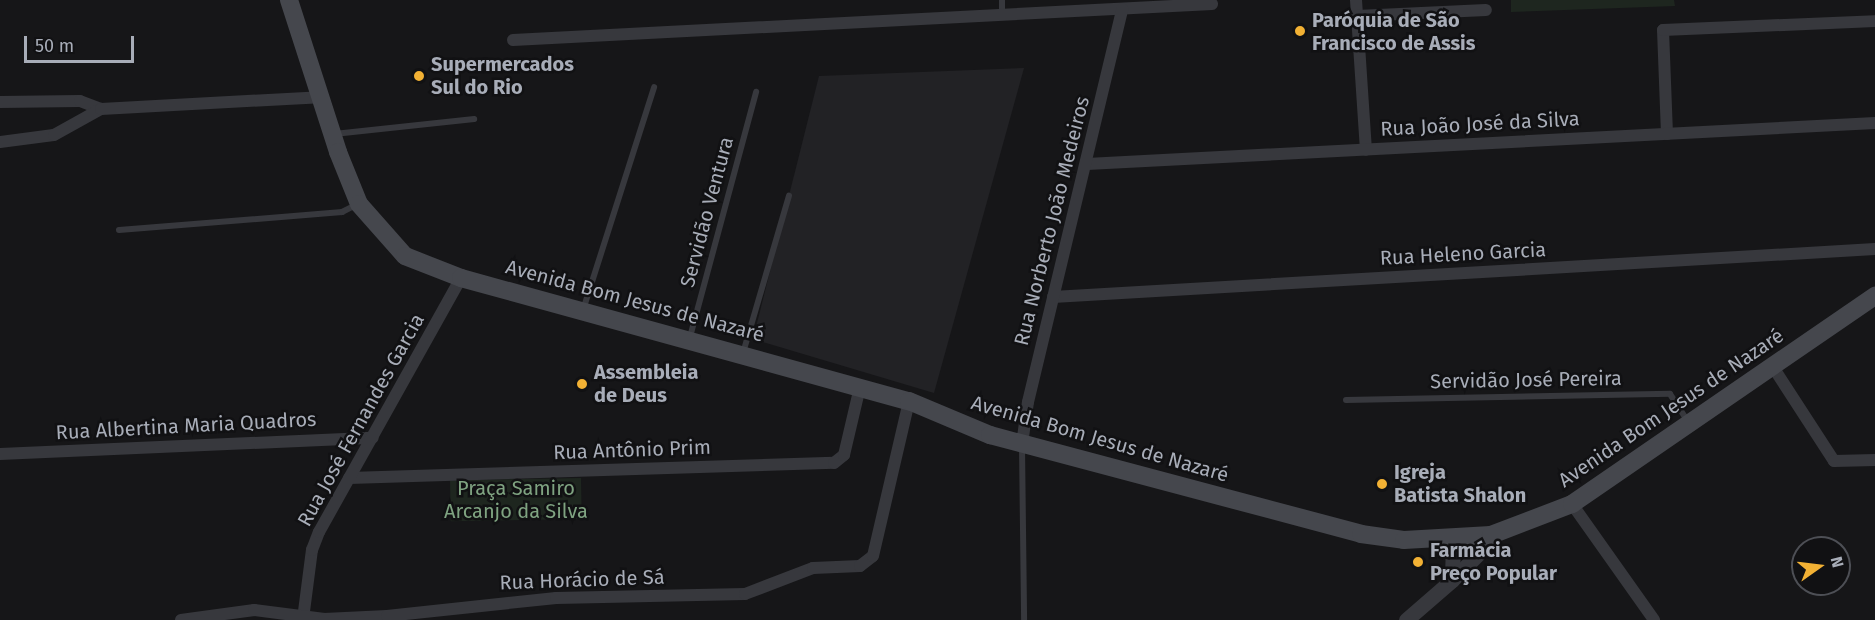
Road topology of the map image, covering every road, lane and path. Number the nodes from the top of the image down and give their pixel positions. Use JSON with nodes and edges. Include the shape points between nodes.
{"nodes":[{"id":1,"x":289,"y":0,"type":"edge"},
{"id":2,"x":1002,"y":0,"type":"edge"},
{"id":3,"x":1356,"y":0,"type":"edge"},
{"id":4,"x":1212,"y":4,"type":"dead end"},
{"id":5,"x":1122,"y":9,"type":"junction"},
{"id":6,"x":1486,"y":10,"type":"dead end"},
{"id":7,"x":1002,"y":15,"type":"junction"},
{"id":8,"x":1357,"y":16,"type":"junction"},
{"id":9,"x":1875,"y":21,"type":"edge"},
{"id":10,"x":513,"y":40,"type":"dead end"},
{"id":11,"x":654,"y":87,"type":"dead end"},
{"id":12,"x":756,"y":92,"type":"dead end"},
{"id":13,"x":320,"y":97,"type":"junction"},
{"id":14,"x":0,"y":102,"type":"edge"},
{"id":15,"x":101,"y":109,"type":"junction"},
{"id":16,"x":474,"y":119,"type":"dead end"},
{"id":17,"x":1875,"y":123,"type":"edge"},
{"id":18,"x":332,"y":134,"type":"junction"},
{"id":19,"x":1667,"y":134,"type":"junction"},
{"id":20,"x":0,"y":142,"type":"edge"},
{"id":21,"x":1366,"y":150,"type":"junction"},
{"id":22,"x":1087,"y":164,"type":"junction"},
{"id":23,"x":789,"y":196,"type":"dead end"},
{"id":24,"x":359,"y":204,"type":"junction"},
{"id":25,"x":119,"y":230,"type":"dead end"},
{"id":26,"x":1875,"y":249,"type":"edge"},
{"id":27,"x":460,"y":278,"type":"junction"},
{"id":28,"x":1875,"y":296,"type":"edge"},
{"id":29,"x":1053,"y":297,"type":"junction"},
{"id":30,"x":582,"y":310,"type":"junction"},
{"id":31,"x":689,"y":341,"type":"junction"},
{"id":32,"x":743,"y":353,"type":"junction"},
{"id":33,"x":1773,"y":367,"type":"junction"},
{"id":34,"x":860,"y":387,"type":"junction"},
{"id":35,"x":1346,"y":400,"type":"dead end"},
{"id":36,"x":909,"y":401,"type":"junction"},
{"id":37,"x":1690,"y":425,"type":"junction"},
{"id":38,"x":373,"y":438,"type":"junction"},
{"id":39,"x":1022,"y":444,"type":"junction"},
{"id":40,"x":0,"y":454,"type":"edge"},
{"id":41,"x":1875,"y":460,"type":"edge"},
{"id":42,"x":349,"y":478,"type":"junction"},
{"id":43,"x":1572,"y":504,"type":"junction"},
{"id":44,"x":1491,"y":535,"type":"junction"},
{"id":45,"x":1453,"y":539,"type":"junction"},
{"id":46,"x":1452,"y":580,"type":"junction"},
{"id":47,"x":303,"y":617,"type":"edge"},
{"id":48,"x":181,"y":620,"type":"edge"},
{"id":49,"x":1024,"y":620,"type":"edge"},
{"id":50,"x":1406,"y":620,"type":"edge"},
{"id":51,"x":1654,"y":620,"type":"edge"}],
"edges":[{"from":1,"to":13,"type":"main road","name":"Avenida Bom Jesus de Nazaré"},
{"from":2,"to":7,"type":"lane"},
{"from":3,"to":8,"type":"street"},
{"from":4,"to":5,"type":"street"},
{"from":5,"to":7,"type":"street"},
{"from":5,"to":22,"type":"street","name":"Rua Norberto João Medeiros"},
{"from":6,"to":8,"type":"street"},
{"from":7,"to":10,"type":"street"},
{"from":8,"to":21,"type":"street"},
{"from":9,"to":19,"type":"street","via":[[1663,30]]},
{"from":11,"to":30,"type":"lane"},
{"from":12,"to":31,"type":"lane","name":"Servidão Ventura"},
{"from":13,"to":15,"type":"street"},
{"from":13,"to":18,"type":"main road","name":"Avenida Bom Jesus de Nazaré"},
{"from":14,"to":15,"type":"street","via":[[80,101]]},
{"from":15,"to":20,"type":"street","via":[[54,135]]},
{"from":16,"to":18,"type":"lane"},
{"from":17,"to":19,"type":"street","name":"Rua João José da Silva"},
{"from":18,"to":24,"type":"main road","name":"Avenida Bom Jesus de Nazaré"},
{"from":19,"to":21,"type":"street","name":"Rua João José da Silva"},
{"from":21,"to":22,"type":"street","name":"Rua João José da Silva"},
{"from":22,"to":29,"type":"street","name":"Rua Norberto João Medeiros"},
{"from":23,"to":32,"type":"lane"},
{"from":24,"to":25,"type":"lane","via":[[342,212]]},
{"from":24,"to":27,"type":"main road","name":"Avenida Bom Jesus de Nazaré","via":[[405,256]]},
{"from":26,"to":29,"type":"street","name":"Rua Heleno Garcia"},
{"from":27,"to":30,"type":"main road","name":"Avenida Bom Jesus de Nazaré"},
{"from":27,"to":38,"type":"street","name":"Rua José Fernandes Garcia"},
{"from":28,"to":33,"type":"main road","name":"Avenida Bom Jesus de Nazaré"},
{"from":29,"to":39,"type":"street","name":"Rua Norberto João Medeiros"},
{"from":30,"to":31,"type":"main road","name":"Avenida Bom Jesus de Nazaré"},
{"from":31,"to":32,"type":"main road","name":"Avenida Bom Jesus de Nazaré"},
{"from":32,"to":34,"type":"main road","name":"Avenida Bom Jesus de Nazaré"},
{"from":33,"to":37,"type":"main road","name":"Avenida Bom Jesus de Nazaré"},
{"from":33,"to":41,"type":"street","via":[[1834,462]]},
{"from":34,"to":36,"type":"main road","name":"Avenida Bom Jesus de Nazaré"},
{"from":34,"to":42,"type":"street","name":"Rua Antônio Prim","via":[[844,455],[834,463]]},
{"from":35,"to":37,"type":"lane","name":"Servidão José Pereira","via":[[1670,394]]},
{"from":36,"to":39,"type":"main road","name":"Avenida Bom Jesus de Nazaré"},
{"from":36,"to":47,"type":"street","name":"Rua Horácio de Sá","via":[[873,556],[860,566],[813,568],[745,594],[527,599],[387,616]]},
{"from":37,"to":43,"type":"main road","name":"Avenida Bom Jesus de Nazaré"},
{"from":38,"to":40,"type":"street","name":"Rua Albertina Maria Quadros"},
{"from":38,"to":42,"type":"street","name":"Rua José Fernandes Garcia"},
{"from":39,"to":45,"type":"main road","name":"Avenida Bom Jesus de Nazaré","via":[[1361,534],[1404,540]]},
{"from":39,"to":49,"type":"lane"},
{"from":42,"to":47,"type":"street","name":"Rua José Fernandes Garcia","via":[[312,550]]},
{"from":43,"to":44,"type":"main road","name":"Avenida Bom Jesus de Nazaré"},
{"from":43,"to":51,"type":"street"},
{"from":44,"to":45,"type":"main road","name":"Avenida Bom Jesus de Nazaré"},
{"from":44,"to":46,"type":"street"},
{"from":45,"to":46,"type":"street"},
{"from":46,"to":50,"type":"street"},
{"from":47,"to":48,"type":"street","name":"Rua Horácio de Sá","via":[[254,610]]}]}
